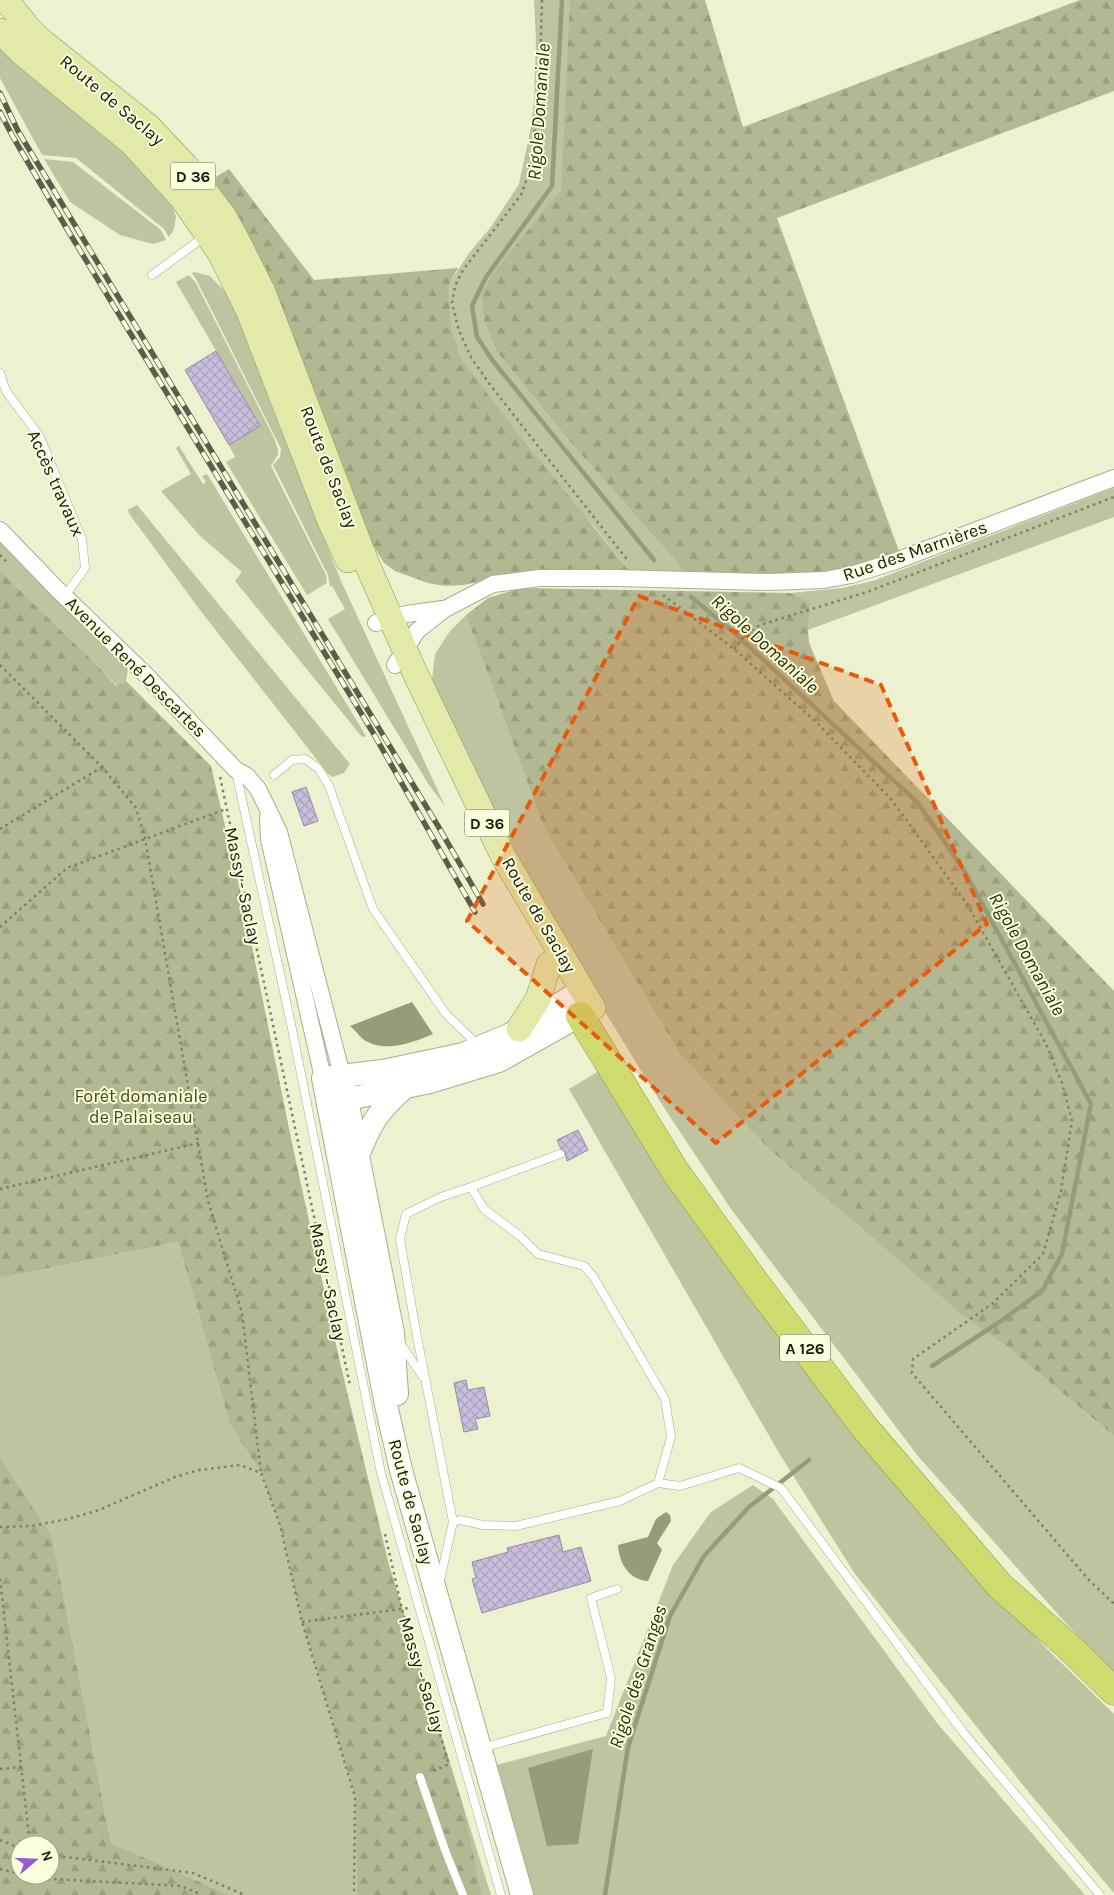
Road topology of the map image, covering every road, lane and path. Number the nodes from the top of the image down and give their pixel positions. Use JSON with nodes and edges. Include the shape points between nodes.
{"nodes":[{"id":1,"x":6,"y":0,"type":"edge"},
{"id":2,"x":542,"y":0,"type":"edge"},
{"id":3,"x":0,"y":31,"type":"edge"},
{"id":4,"x":207,"y":234,"type":"junction"},
{"id":5,"x":152,"y":275,"type":"dead end"},
{"id":6,"x":0,"y":373,"type":"edge"},
{"id":7,"x":1114,"y":478,"type":"edge"},
{"id":8,"x":0,"y":530,"type":"edge"},
{"id":9,"x":635,"y":569,"type":"dead end"},
{"id":10,"x":656,"y":590,"type":"dead end"},
{"id":11,"x":65,"y":596,"type":"junction"},
{"id":12,"x":445,"y":609,"type":"junction"},
{"id":13,"x":384,"y":621,"type":"junction"},
{"id":14,"x":748,"y":632,"type":"dead end"},
{"id":15,"x":734,"y":649,"type":"junction"},
{"id":16,"x":400,"y":657,"type":"junction"},
{"id":17,"x":0,"y":665,"type":"edge"},
{"id":18,"x":102,"y":767,"type":"junction"},
{"id":19,"x":218,"y":770,"type":"dead end"},
{"id":20,"x":236,"y":770,"type":"junction"},
{"id":21,"x":274,"y":775,"type":"dead end"},
{"id":22,"x":226,"y":809,"type":"junction"},
{"id":23,"x":0,"y":829,"type":"edge"},
{"id":24,"x":145,"y":838,"type":"junction"},
{"id":25,"x":0,"y":927,"type":"edge"},
{"id":26,"x":549,"y":964,"type":"junction"},
{"id":27,"x":581,"y":1003,"type":"junction"},
{"id":28,"x":519,"y":1029,"type":"junction"},
{"id":29,"x":482,"y":1048,"type":"junction"},
{"id":30,"x":333,"y":1077,"type":"junction"},
{"id":31,"x":406,"y":1087,"type":"junction"},
{"id":32,"x":338,"y":1101,"type":"junction"},
{"id":33,"x":199,"y":1143,"type":"junction"},
{"id":34,"x":560,"y":1154,"type":"dead end"},
{"id":35,"x":357,"y":1158,"type":"junction"},
{"id":36,"x":471,"y":1187,"type":"junction"},
{"id":37,"x":0,"y":1189,"type":"edge"},
{"id":38,"x":393,"y":1333,"type":"junction"},
{"id":39,"x":426,"y":1381,"type":"junction"},
{"id":40,"x":352,"y":1391,"type":"dead end"},
{"id":41,"x":401,"y":1470,"type":"junction"},
{"id":42,"x":261,"y":1474,"type":"junction"},
{"id":43,"x":658,"y":1483,"type":"junction"},
{"id":44,"x":453,"y":1522,"type":"junction"},
{"id":45,"x":0,"y":1527,"type":"edge"},
{"id":46,"x":385,"y":1532,"type":"dead end"},
{"id":47,"x":0,"y":1578,"type":"edge"},
{"id":48,"x":617,"y":1589,"type":"dead end"},
{"id":49,"x":427,"y":1602,"type":"junction"},
{"id":50,"x":1114,"y":1604,"type":"edge"},
{"id":51,"x":402,"y":1609,"type":"junction"},
{"id":52,"x":302,"y":1622,"type":"junction"},
{"id":53,"x":1114,"y":1691,"type":"edge"},
{"id":54,"x":480,"y":1749,"type":"junction"},
{"id":55,"x":21,"y":1767,"type":"junction"},
{"id":56,"x":0,"y":1769,"type":"edge"},
{"id":57,"x":420,"y":1777,"type":"joint"},
{"id":58,"x":29,"y":1835,"type":"edge"},
{"id":59,"x":60,"y":1856,"type":"edge"},
{"id":60,"x":60,"y":1878,"type":"edge"},
{"id":61,"x":202,"y":1895,"type":"edge"},
{"id":62,"x":245,"y":1895,"type":"edge"},
{"id":63,"x":354,"y":1895,"type":"edge"},
{"id":64,"x":463,"y":1895,"type":"edge"},
{"id":65,"x":516,"y":1895,"type":"edge"},
{"id":66,"x":1100,"y":1895,"type":"edge"}],
"edges":[{"from":1,"to":13,"type":"main road","name":"Route de Saclay","number":"D 36","via":[[44,43],[148,126],[185,165],[223,215],[247,256],[262,292],[366,562]]},
{"from":2,"to":9,"type":"path","via":[[532,165],[521,195],[463,270],[455,286],[452,303],[458,331],[472,359]]},
{"from":3,"to":4,"type":"main road","name":"Route de Saclay","number":"D 36","via":[[22,53],[132,143],[182,198]]},
{"from":4,"to":5,"type":"lane"},
{"from":4,"to":13,"type":"main road","name":"Route de Saclay","number":"D 36","via":[[249,312],[330,521]]},
{"from":6,"to":11,"type":"lane","name":"Accès travaux","via":[[6,391],[40,437],[82,539],[85,568]]},
{"from":7,"to":12,"type":"street","name":"Rue des Marnières","via":[[851,575],[800,582],[616,578],[522,580],[493,584]]},
{"from":8,"to":11,"type":"street","name":"Avenue René Descartes"},
{"from":10,"to":15,"type":"path"},
{"from":11,"to":20,"type":"street","name":"Avenue René Descartes"},
{"from":12,"to":13,"type":"street","name":"Rue des Marnières"},
{"from":12,"to":16,"type":"street","name":"Rue des Marnières","via":[[417,631]]},
{"from":13,"to":16,"type":"main road","name":"Route de Saclay","number":"D 36"},
{"from":14,"to":15,"type":"path"},
{"from":15,"to":50,"type":"path","via":[[816,722],[891,799],[967,904],[1046,1044],[1062,1083],[1072,1121],[1060,1191],[1043,1254],[992,1304],[913,1359],[912,1373],[1088,1579]]},
{"from":16,"to":26,"type":"main road","name":"Route de Saclay","number":"D 36","via":[[435,752]]},
{"from":16,"to":27,"type":"main road","name":"Route de Saclay","number":"D 36","via":[[503,856],[547,928]]},
{"from":17,"to":18,"type":"path"},
{"from":18,"to":23,"type":"path"},
{"from":18,"to":24,"type":"path","via":[[136,808]]},
{"from":19,"to":22,"type":"path","name":"Massy - Saclay"},
{"from":20,"to":30,"type":"street","name":"Avenue René Descartes","via":[[247,776],[258,789],[267,808],[269,839]]},
{"from":20,"to":49,"type":"lane","via":[[382,1473]]},
{"from":21,"to":29,"type":"lane","via":[[292,760],[305,759],[318,768],[329,786],[373,909],[446,1014]]},
{"from":22,"to":24,"type":"path"},
{"from":22,"to":40,"type":"path","name":"Massy - Saclay"},
{"from":24,"to":25,"type":"path","via":[[67,868]]},
{"from":24,"to":33,"type":"path"},
{"from":26,"to":27,"type":"main road","name":"Route de Saclay","number":"D 36"},
{"from":26,"to":28,"type":"main road","via":[[538,999]]},
{"from":27,"to":28,"type":"main road","name":"Route de Saclay"},
{"from":27,"to":31,"type":"main road","via":[[499,1060]]},
{"from":27,"to":53,"type":"highway","number":"A 126","via":[[769,1277],[875,1414],[1069,1647]]},
{"from":28,"to":29,"type":"main road","name":"Route de Saclay"},
{"from":29,"to":30,"type":"main road","name":"Route de Saclay","via":[[383,1071]]},
{"from":30,"to":32,"type":"main road","name":"Route de Saclay"},
{"from":31,"to":32,"type":"main road"},
{"from":31,"to":35,"type":"main road","via":[[375,1118]]},
{"from":32,"to":35,"type":"main road"},
{"from":32,"to":41,"type":"main road","name":"Route de Saclay","via":[[386,1406]]},
{"from":33,"to":37,"type":"path"},
{"from":33,"to":42,"type":"path","via":[[208,1201],[242,1314]]},
{"from":34,"to":36,"type":"lane"},
{"from":35,"to":38,"type":"main road"},
{"from":36,"to":39,"type":"lane","via":[[441,1196],[406,1214],[400,1239]]},
{"from":36,"to":43,"type":"lane","via":[[484,1208],[538,1254],[584,1266],[593,1276],[665,1399],[671,1437]]},
{"from":38,"to":39,"type":"lane"},
{"from":38,"to":41,"type":"main road"},
{"from":39,"to":44,"type":"lane"},
{"from":41,"to":49,"type":"main road","name":"Route de Saclay"},
{"from":42,"to":45,"type":"path","via":[[240,1465],[199,1470],[68,1520]]},
{"from":42,"to":52,"type":"path","via":[[280,1525]]},
{"from":43,"to":44,"type":"lane","via":[[620,1501],[516,1526]]},
{"from":43,"to":66,"type":"lane","via":[[680,1486],[738,1468],[781,1488],[963,1732]]},
{"from":44,"to":49,"type":"lane"},
{"from":46,"to":51,"type":"path","name":"Massy - Saclay"},
{"from":47,"to":55,"type":"path"},
{"from":48,"to":54,"type":"lane","via":[[591,1598],[611,1678],[607,1713]]},
{"from":49,"to":51,"type":"path"},
{"from":49,"to":54,"type":"main road","name":"Route de Saclay"},
{"from":49,"to":65,"type":"lane"},
{"from":51,"to":52,"type":"path"},
{"from":51,"to":57,"type":"path","name":"Massy - Saclay","via":[[449,1764]]},
{"from":52,"to":63,"type":"path","via":[[355,1797]]},
{"from":54,"to":65,"type":"main road","name":"Route de Saclay"},
{"from":55,"to":56,"type":"path"},
{"from":55,"to":58,"type":"path"},
{"from":57,"to":64,"type":"lane"},
{"from":59,"to":62,"type":"path","via":[[193,1873]]},
{"from":60,"to":61,"type":"path","via":[[180,1886]]}]}
